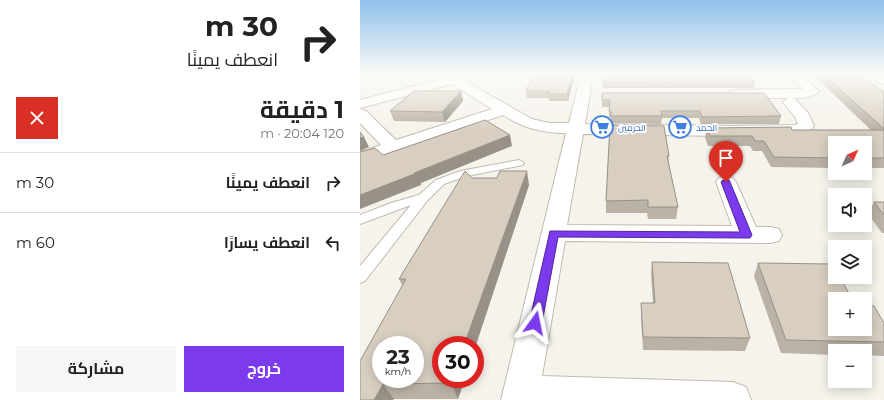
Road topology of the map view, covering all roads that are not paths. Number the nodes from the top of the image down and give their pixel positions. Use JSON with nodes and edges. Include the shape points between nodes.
{"nodes":[{"id":1,"x":397,"y":93,"type":"edge"},
{"id":2,"x":474,"y":93,"type":"edge"},
{"id":3,"x":588,"y":93,"type":"edge"},
{"id":4,"x":767,"y":93,"type":"edge"},
{"id":5,"x":806,"y":93,"type":"edge"},
{"id":6,"x":790,"y":102,"type":"dead end"},
{"id":7,"x":360,"y":104,"type":"edge"},
{"id":8,"x":503,"y":110,"type":"junction"},
{"id":9,"x":360,"y":114,"type":"edge"},
{"id":10,"x":575,"y":129,"type":"junction"},
{"id":11,"x":393,"y":147,"type":"junction"},
{"id":12,"x":360,"y":158,"type":"edge"},
{"id":13,"x":519,"y":163,"type":"dead end"},
{"id":14,"x":726,"y":182,"type":"dead end"},
{"id":15,"x":423,"y":198,"type":"junction"},
{"id":16,"x":360,"y":220,"type":"edge"},
{"id":17,"x":553,"y":233,"type":"junction"},
{"id":18,"x":360,"y":277,"type":"edge"},
{"id":19,"x":520,"y":397,"type":"edge"},
{"id":20,"x":733,"y":400,"type":"edge"}],
"edges":[{"from":1,"to":7,"type":"street"},
{"from":2,"to":8,"type":"street"},
{"from":3,"to":10,"type":"street"},
{"from":4,"to":5,"type":"street"},
{"from":6,"to":10,"type":"street","via":[[804,119],[806,126],[796,130]]},
{"from":8,"to":10,"type":"street","via":[[537,126]]},
{"from":8,"to":11,"type":"street"},
{"from":9,"to":11,"type":"street"},
{"from":10,"to":17,"type":"street"},
{"from":11,"to":12,"type":"street"},
{"from":13,"to":15,"type":"lane","via":[[447,178],[433,186]]},
{"from":14,"to":17,"type":"street","via":[[758,235]]},
{"from":15,"to":16,"type":"lane"},
{"from":15,"to":18,"type":"lane"},
{"from":17,"to":19,"type":"street"},
{"from":19,"to":20,"type":"street"}]}
